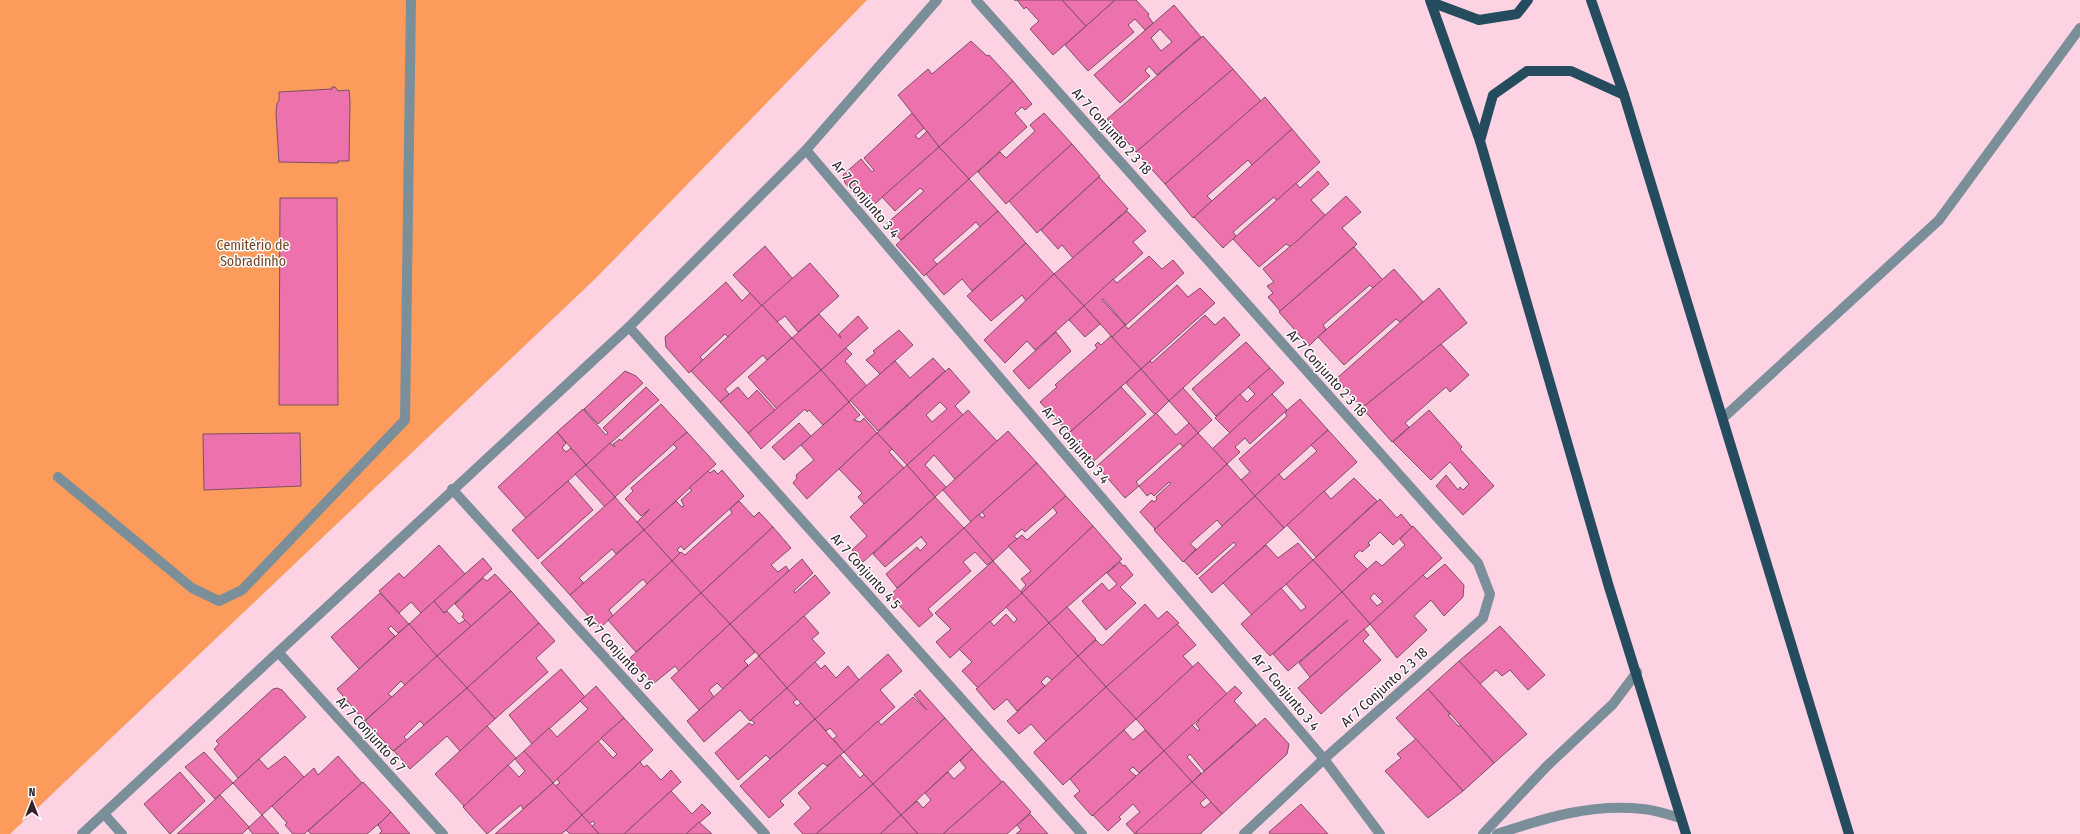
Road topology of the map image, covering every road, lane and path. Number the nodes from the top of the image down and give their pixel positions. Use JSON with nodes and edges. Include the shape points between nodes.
{"nodes":[{"id":1,"x":411,"y":0,"type":"edge"},
{"id":2,"x":937,"y":0,"type":"edge"},
{"id":3,"x":976,"y":0,"type":"edge"},
{"id":4,"x":1528,"y":0,"type":"edge"},
{"id":5,"x":1591,"y":0,"type":"edge"},
{"id":6,"x":1430,"y":1,"type":"edge"},
{"id":7,"x":2080,"y":28,"type":"edge"},
{"id":8,"x":1624,"y":95,"type":"junction"},
{"id":9,"x":1480,"y":141,"type":"junction"},
{"id":10,"x":806,"y":150,"type":"junction"},
{"id":11,"x":629,"y":327,"type":"junction"},
{"id":12,"x":1723,"y":418,"type":"junction"},
{"id":13,"x":58,"y":477,"type":"dead end"},
{"id":14,"x":452,"y":489,"type":"junction"},
{"id":15,"x":279,"y":653,"type":"junction"},
{"id":16,"x":1637,"y":672,"type":"junction"},
{"id":17,"x":1324,"y":759,"type":"junction"},
{"id":18,"x":104,"y":814,"type":"junction"},
{"id":19,"x":1682,"y":818,"type":"junction"},
{"id":20,"x":82,"y":834,"type":"edge"},
{"id":21,"x":122,"y":834,"type":"edge"},
{"id":22,"x":443,"y":834,"type":"edge"},
{"id":23,"x":765,"y":834,"type":"edge"},
{"id":24,"x":1082,"y":834,"type":"edge"},
{"id":25,"x":1244,"y":834,"type":"edge"},
{"id":26,"x":1380,"y":834,"type":"edge"},
{"id":27,"x":1483,"y":834,"type":"edge"},
{"id":28,"x":1497,"y":834,"type":"edge"},
{"id":29,"x":1686,"y":834,"type":"edge"},
{"id":30,"x":1849,"y":834,"type":"edge"}],
"edges":[{"from":1,"to":13,"type":"street","via":[[405,420],[242,590],[219,601],[192,588]]},
{"from":2,"to":10,"type":"street"},
{"from":3,"to":17,"type":"street","name":"Ar 7 Conjunto 2 3 18","via":[[1478,563],[1490,594],[1483,618]]},
{"from":4,"to":6,"type":"main road","via":[[1517,14],[1479,20]]},
{"from":5,"to":8,"type":"main road"},
{"from":6,"to":9,"type":"main road"},
{"from":7,"to":12,"type":"street","via":[[1939,220]]},
{"from":8,"to":9,"type":"main road","via":[[1571,71],[1527,71],[1493,95]]},
{"from":8,"to":12,"type":"main road"},
{"from":9,"to":16,"type":"main road","via":[[1609,587]]},
{"from":10,"to":11,"type":"street"},
{"from":10,"to":17,"type":"street","name":"Ar 7 Conjunto 3 4"},
{"from":11,"to":14,"type":"street"},
{"from":11,"to":24,"type":"street","name":"Ar 7 Conjunto 4 5"},
{"from":12,"to":30,"type":"main road"},
{"from":14,"to":15,"type":"street"},
{"from":14,"to":23,"type":"street","name":"Ar 7 Conjunto 5 6"},
{"from":15,"to":18,"type":"street"},
{"from":15,"to":22,"type":"street","name":"Ar 7 Conjunto 6 7"},
{"from":16,"to":19,"type":"main road"},
{"from":16,"to":27,"type":"street","via":[[1613,704],[1546,767]]},
{"from":17,"to":25,"type":"street","name":"Ar 7 Conjunto 2 3 18"},
{"from":17,"to":26,"type":"street","name":"Ar 7 Conjunto 3 4"},
{"from":18,"to":20,"type":"street"},
{"from":18,"to":21,"type":"street"},
{"from":19,"to":28,"type":"street","via":[[1643,809],[1595,808],[1566,812]]},
{"from":19,"to":29,"type":"main road"}]}
